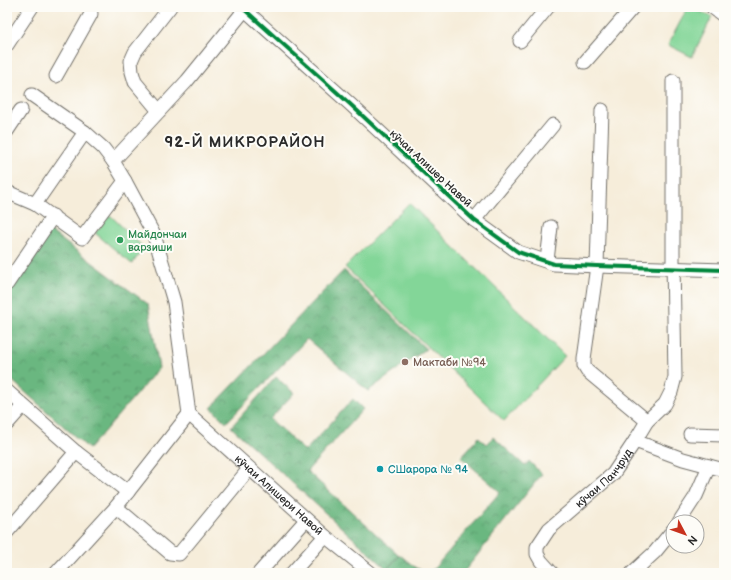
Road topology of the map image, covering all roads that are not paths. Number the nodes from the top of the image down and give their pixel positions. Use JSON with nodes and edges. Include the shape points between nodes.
{"nodes":[{"id":1,"x":32,"y":7,"type":"edge"},
{"id":2,"x":90,"y":7,"type":"edge"},
{"id":3,"x":170,"y":7,"type":"edge"},
{"id":4,"x":548,"y":7,"type":"edge"},
{"id":5,"x":633,"y":7,"type":"edge"},
{"id":6,"x":712,"y":7,"type":"edge"},
{"id":7,"x":244,"y":8,"type":"edge"},
{"id":8,"x":724,"y":16,"type":"edge"},
{"id":9,"x":520,"y":41,"type":"dead end"},
{"id":10,"x":7,"y":45,"type":"edge"},
{"id":11,"x":585,"y":62,"type":"dead end"},
{"id":12,"x":56,"y":76,"type":"dead end"},
{"id":13,"x":673,"y":81,"type":"dead end"},
{"id":14,"x":32,"y":95,"type":"dead end"},
{"id":15,"x":22,"y":110,"type":"dead end"},
{"id":16,"x":602,"y":110,"type":"dead end"},
{"id":17,"x":158,"y":111,"type":"junction"},
{"id":18,"x":553,"y":125,"type":"dead end"},
{"id":19,"x":7,"y":131,"type":"edge"},
{"id":20,"x":85,"y":132,"type":"junction"},
{"id":21,"x":113,"y":161,"type":"junction"},
{"id":22,"x":125,"y":182,"type":"junction"},
{"id":23,"x":7,"y":192,"type":"edge"},
{"id":24,"x":35,"y":204,"type":"junction"},
{"id":25,"x":53,"y":216,"type":"junction"},
{"id":26,"x":474,"y":220,"type":"junction"},
{"id":27,"x":551,"y":227,"type":"dead end"},
{"id":28,"x":546,"y":260,"type":"junction"},
{"id":29,"x":597,"y":266,"type":"junction"},
{"id":30,"x":673,"y":268,"type":"junction"},
{"id":31,"x":724,"y":270,"type":"edge"},
{"id":32,"x":7,"y":284,"type":"edge"},
{"id":33,"x":7,"y":391,"type":"edge"},
{"id":34,"x":23,"y":406,"type":"junction"},
{"id":35,"x":189,"y":414,"type":"junction"},
{"id":36,"x":647,"y":420,"type":"junction"},
{"id":37,"x":7,"y":424,"type":"edge"},
{"id":38,"x":690,"y":434,"type":"dead end"},
{"id":39,"x":724,"y":435,"type":"edge"},
{"id":40,"x":635,"y":441,"type":"junction"},
{"id":41,"x":76,"y":452,"type":"junction"},
{"id":42,"x":709,"y":466,"type":"junction"},
{"id":43,"x":249,"y":469,"type":"junction"},
{"id":44,"x":724,"y":470,"type":"edge"},
{"id":45,"x":128,"y":492,"type":"junction"},
{"id":46,"x":116,"y":507,"type":"junction"},
{"id":47,"x":684,"y":514,"type":"edge"},
{"id":48,"x":306,"y":520,"type":"junction"},
{"id":49,"x":7,"y":532,"type":"edge"},
{"id":50,"x":325,"y":536,"type":"junction"},
{"id":51,"x":665,"y":540,"type":"edge"},
{"id":52,"x":56,"y":573,"type":"edge"},
{"id":53,"x":259,"y":573,"type":"edge"},
{"id":54,"x":292,"y":573,"type":"edge"},
{"id":55,"x":371,"y":573,"type":"edge"},
{"id":56,"x":552,"y":573,"type":"edge"},
{"id":57,"x":632,"y":573,"type":"edge"}],
"edges":[{"from":1,"to":10,"type":"street"},
{"from":2,"to":12,"type":"street","via":[[91,14]]},
{"from":3,"to":17,"type":"street","via":[[135,52],[131,61],[135,82]]},
{"from":4,"to":9,"type":"street"},
{"from":5,"to":11,"type":"street"},
{"from":6,"to":8,"type":"street"},
{"from":7,"to":17,"type":"street","via":[[187,81]]},
{"from":7,"to":26,"type":"street","name":"кӯчаи Алишер Навоӣ"},
{"from":13,"to":30,"type":"street"},
{"from":14,"to":20,"type":"street"},
{"from":15,"to":19,"type":"street"},
{"from":16,"to":29,"type":"street"},
{"from":17,"to":21,"type":"street"},
{"from":18,"to":26,"type":"street"},
{"from":20,"to":21,"type":"street","via":[[104,148]]},
{"from":20,"to":24,"type":"street"},
{"from":21,"to":22,"type":"street"},
{"from":22,"to":25,"type":"street","via":[[82,238]]},
{"from":22,"to":35,"type":"street","via":[[154,235],[174,302]]},
{"from":23,"to":24,"type":"street"},
{"from":24,"to":25,"type":"street"},
{"from":25,"to":32,"type":"street"},
{"from":26,"to":28,"type":"street","name":"кӯчаи Алишер Навоӣ","via":[[518,252]]},
{"from":27,"to":28,"type":"street"},
{"from":28,"to":29,"type":"street","name":"кӯчаи Алишер Навоӣ","via":[[554,264]]},
{"from":29,"to":30,"type":"street","name":"кӯчаи Алишер Навоӣ"},
{"from":29,"to":36,"type":"street","via":[[584,366]]},
{"from":30,"to":31,"type":"street"},
{"from":30,"to":36,"type":"street","via":[[675,377],[665,404]]},
{"from":33,"to":34,"type":"street"},
{"from":34,"to":37,"type":"street"},
{"from":34,"to":41,"type":"street"},
{"from":35,"to":43,"type":"street","name":"кӯчаи Алишери Навоӣ"},
{"from":35,"to":45,"type":"street"},
{"from":36,"to":40,"type":"street"},
{"from":38,"to":39,"type":"street"},
{"from":40,"to":42,"type":"street","name":"кӯчаи Панҷруд"},
{"from":40,"to":56,"type":"street","name":"кӯчаи Панҷруд","via":[[613,474],[549,529],[537,547],[537,554]]},
{"from":41,"to":45,"type":"street"},
{"from":41,"to":49,"type":"street"},
{"from":42,"to":44,"type":"street","name":"кӯчаи Панҷруд"},
{"from":42,"to":47,"type":"street","via":[[696,496]]},
{"from":43,"to":46,"type":"street","via":[[179,554],[170,553]]},
{"from":43,"to":48,"type":"street","name":"кӯчаи Алишери Навоӣ"},
{"from":45,"to":46,"type":"street"},
{"from":46,"to":52,"type":"street"},
{"from":48,"to":50,"type":"street","name":"кӯчаи Алишери Навоӣ"},
{"from":48,"to":53,"type":"street"},
{"from":50,"to":54,"type":"street"},
{"from":50,"to":55,"type":"street","name":"кӯчаи Алишери Навоӣ"},
{"from":51,"to":57,"type":"street"}]}
